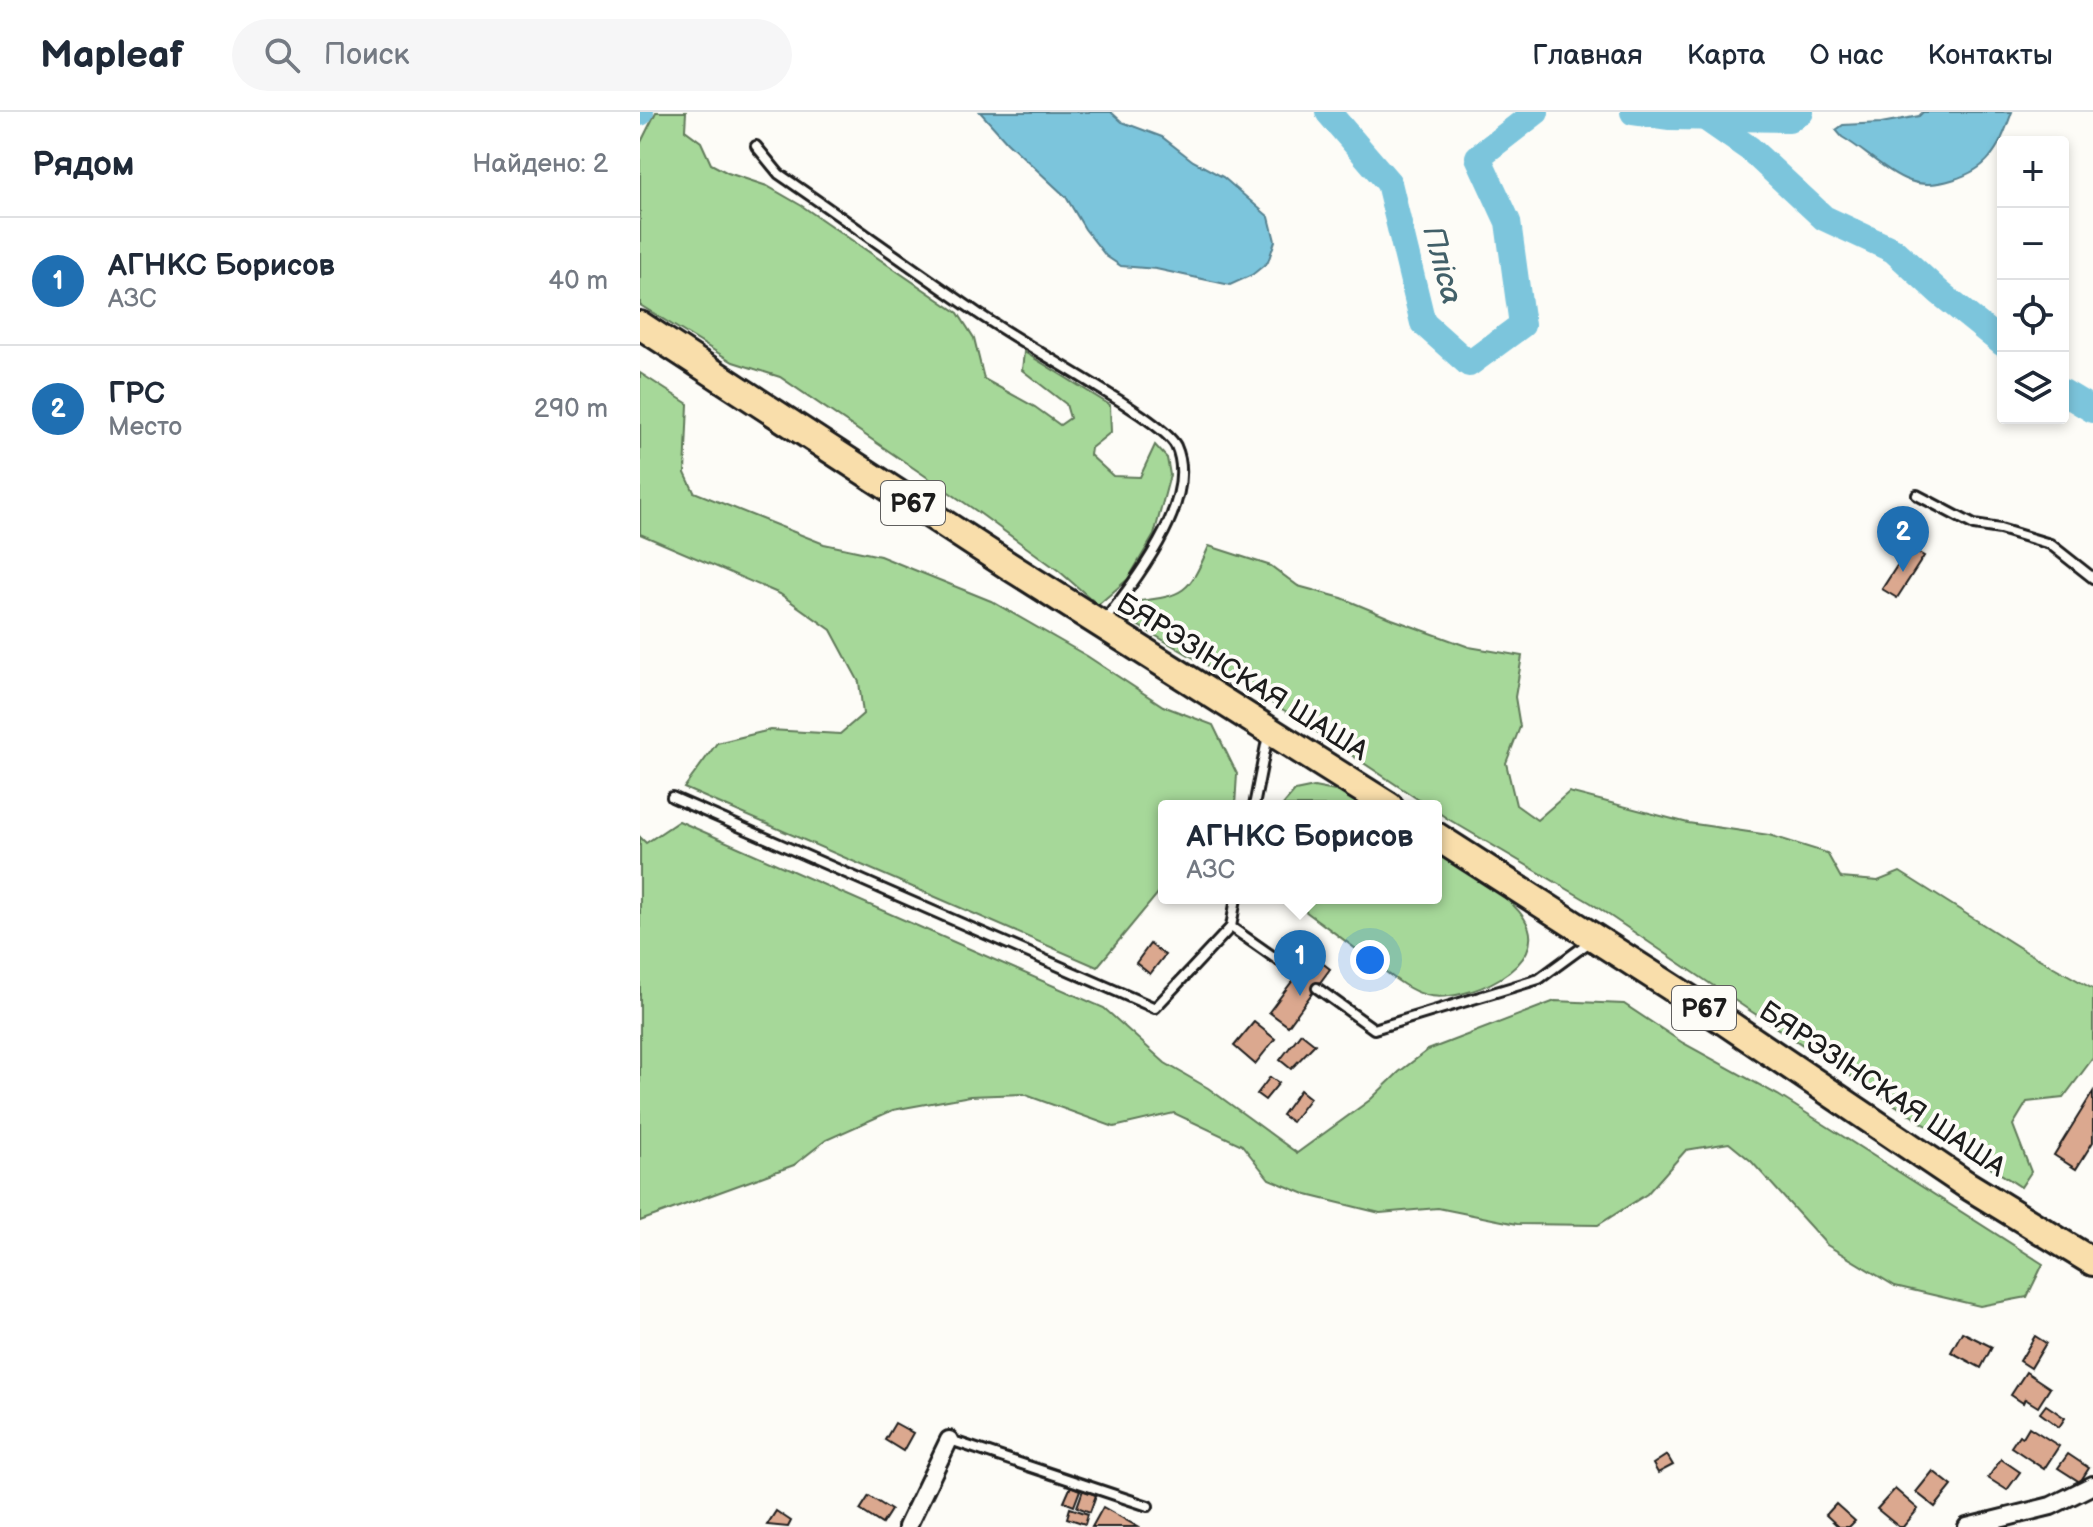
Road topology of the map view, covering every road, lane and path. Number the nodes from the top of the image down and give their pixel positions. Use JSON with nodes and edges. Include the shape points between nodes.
{"nodes":[{"id":1,"x":756,"y":146,"type":"dead end"},
{"id":2,"x":640,"y":325,"type":"edge"},
{"id":3,"x":1917,"y":495,"type":"dead end"},
{"id":4,"x":2093,"y":578,"type":"edge"},
{"id":5,"x":1102,"y":624,"type":"junction"},
{"id":6,"x":1269,"y":730,"type":"junction"},
{"id":7,"x":672,"y":797,"type":"dead end"},
{"id":8,"x":1255,"y":800,"type":"edge"},
{"id":9,"x":1380,"y":800,"type":"edge"},
{"id":10,"x":1442,"y":840,"type":"edge"},
{"id":11,"x":1235,"y":904,"type":"edge"},
{"id":12,"x":1231,"y":927,"type":"junction"},
{"id":13,"x":1596,"y":937,"type":"junction"},
{"id":14,"x":1298,"y":974,"type":"dead end"},
{"id":15,"x":1317,"y":988,"type":"dead end"},
{"id":16,"x":2093,"y":1262,"type":"edge"},
{"id":17,"x":949,"y":1440,"type":"joint"},
{"id":18,"x":2093,"y":1485,"type":"edge"},
{"id":19,"x":1148,"y":1506,"type":"dead end"},
{"id":20,"x":907,"y":1527,"type":"edge"},
{"id":21,"x":1967,"y":1527,"type":"edge"}],
"edges":[{"from":1,"to":5,"type":"lane","via":[[779,174],[981,315],[1115,398],[1176,446],[1182,472],[1166,526],[1141,572]]},
{"from":2,"to":5,"type":"main road","name":"БЯРЭЗІНСКАЯ ШАША","number":"Р67"},
{"from":3,"to":4,"type":"lane","via":[[1974,525],[2050,544]]},
{"from":5,"to":6,"type":"main road","name":"БЯРЭЗІНСКАЯ ШАША","number":"Р67"},
{"from":6,"to":8,"type":"lane"},
{"from":6,"to":9,"type":"main road","name":"БЯРЭЗІНСКАЯ ШАША","number":"Р67"},
{"from":7,"to":12,"type":"lane","via":[[1155,1008]]},
{"from":10,"to":13,"type":"main road","name":"БЯРЭЗІНСКАЯ ШАША","number":"Р67"},
{"from":11,"to":12,"type":"lane"},
{"from":12,"to":14,"type":"lane"},
{"from":13,"to":15,"type":"lane","via":[[1539,979],[1374,1029]]},
{"from":13,"to":16,"type":"main road","name":"БЯРЭЗІНСКАЯ ШАША","number":"Р67","via":[[1967,1185]]},
{"from":17,"to":19,"type":"lane"},
{"from":17,"to":20,"type":"street"},
{"from":18,"to":21,"type":"street","via":[[2051,1506]]}]}
